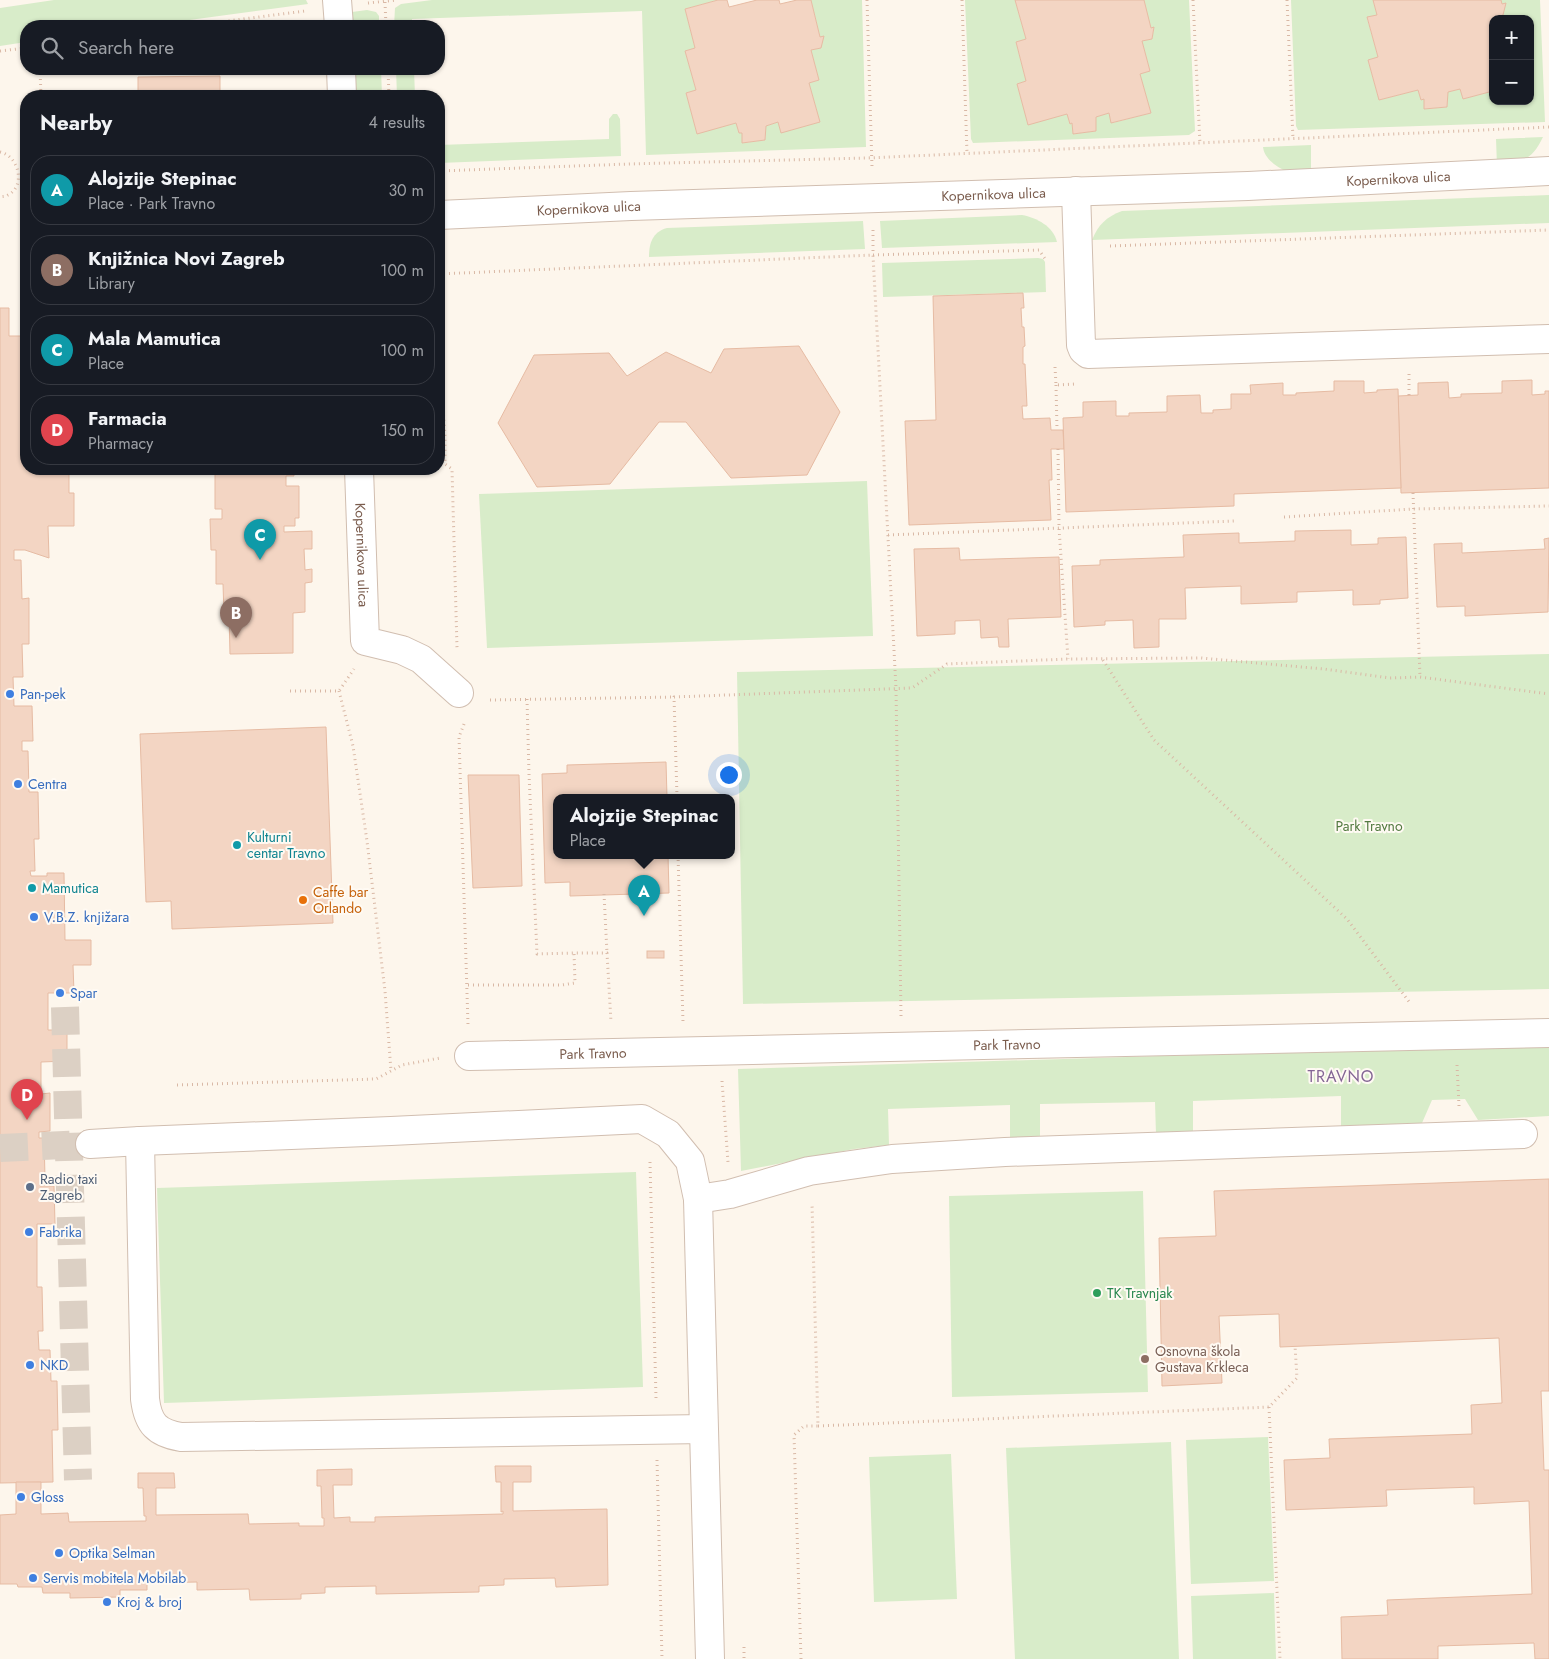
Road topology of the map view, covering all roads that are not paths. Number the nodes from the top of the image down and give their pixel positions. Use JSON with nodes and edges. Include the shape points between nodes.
{"nodes":[{"id":1,"x":348,"y":2,"type":"edge"},
{"id":2,"x":341,"y":20,"type":"edge"},
{"id":3,"x":341,"y":75,"type":"edge"},
{"id":4,"x":342,"y":90,"type":"edge"},
{"id":5,"x":1549,"y":171,"type":"edge"},
{"id":6,"x":1076,"y":191,"type":"junction"},
{"id":7,"x":445,"y":215,"type":"edge"},
{"id":8,"x":1549,"y":340,"type":"edge"},
{"id":9,"x":359,"y":475,"type":"edge"},
{"id":10,"x":466,"y":697,"type":"road end"},
{"id":11,"x":1549,"y":1033,"type":"edge"},
{"id":12,"x":469,"y":1056,"type":"road end"},
{"id":13,"x":1523,"y":1134,"type":"dead end"},
{"id":14,"x":140,"y":1141,"type":"junction"},
{"id":15,"x":90,"y":1144,"type":"tunnel mouth"},
{"id":16,"x":698,"y":1199,"type":"junction"},
{"id":17,"x":704,"y":1429,"type":"junction"},
{"id":18,"x":710,"y":1659,"type":"edge"}],
"edges":[{"from":1,"to":2,"type":"street"},
{"from":3,"to":4,"type":"street"},
{"from":5,"to":6,"type":"street","name":"Kopernikova ulica"},
{"from":6,"to":7,"type":"street","name":"Kopernikova ulica"},
{"from":6,"to":8,"type":"street","via":[[1080,345],[1088,354]]},
{"from":9,"to":10,"type":"street","name":"Kopernikova ulica","via":[[365,641],[402,650],[421,659]]},
{"from":11,"to":12,"type":"street","name":"Park Travno"},
{"from":13,"to":16,"type":"street","via":[[1005,1152],[892,1159],[809,1171],[730,1194]]},
{"from":14,"to":15,"type":"street"},
{"from":14,"to":16,"type":"street","via":[[642,1119],[668,1134],[690,1161]]},
{"from":14,"to":17,"type":"street","via":[[145,1399],[149,1416],[160,1431],[181,1436]]},
{"from":16,"to":17,"type":"street"},
{"from":17,"to":18,"type":"street"}]}
